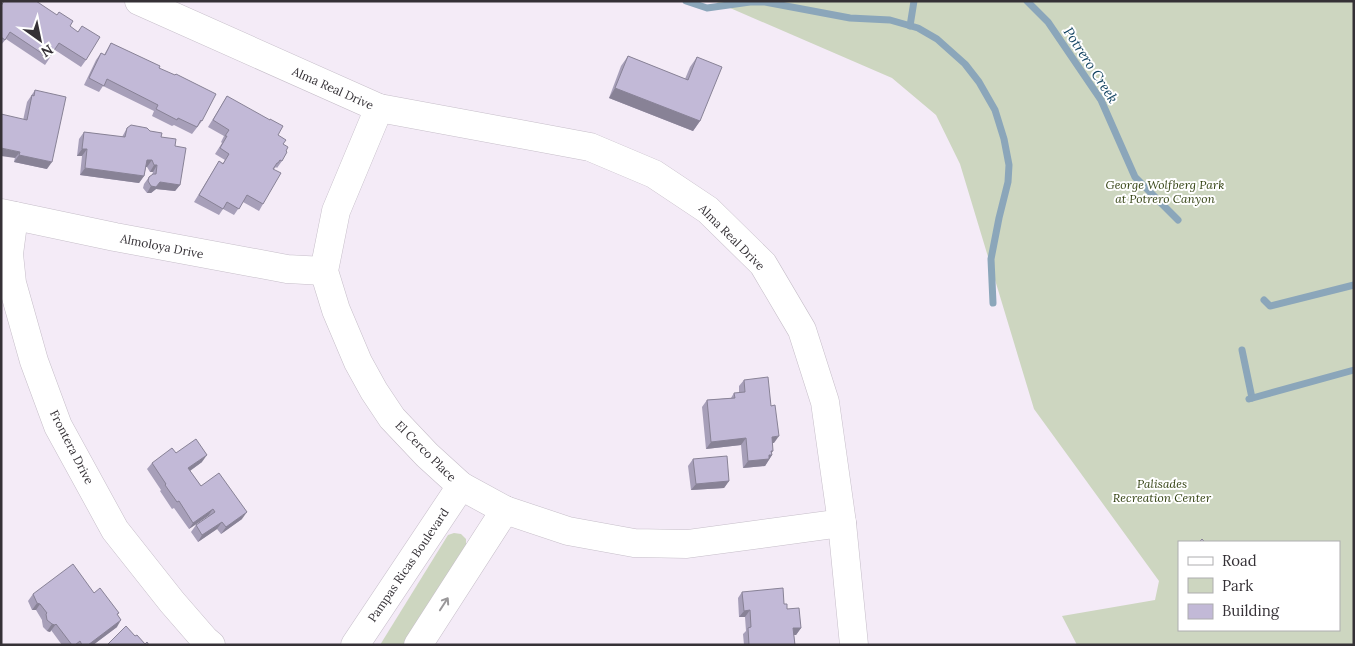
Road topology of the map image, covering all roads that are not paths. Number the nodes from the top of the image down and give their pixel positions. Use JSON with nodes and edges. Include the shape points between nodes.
{"nodes":[{"id":1,"x":139,"y":1,"type":"edge"},
{"id":2,"x":380,"y":108,"type":"junction"},
{"id":3,"x":8,"y":214,"type":"edge"},
{"id":4,"x":324,"y":271,"type":"junction"},
{"id":5,"x":461,"y":486,"type":"junction"},
{"id":6,"x":505,"y":510,"type":"junction"},
{"id":7,"x":842,"y":523,"type":"junction"},
{"id":8,"x":212,"y":645,"type":"edge"},
{"id":9,"x":355,"y":645,"type":"edge"},
{"id":10,"x":418,"y":645,"type":"edge"},
{"id":11,"x":854,"y":645,"type":"edge"}],
"edges":[{"from":1,"to":2,"type":"street","name":"Alma Real Drive"},
{"from":2,"to":4,"type":"street","name":"El Cerco Place","via":[[336,210]]},
{"from":2,"to":7,"type":"street","name":"Alma Real Drive","via":[[590,147],[654,174],[708,210],[763,264],[802,330],[825,402]]},
{"from":3,"to":4,"type":"street","name":"Almoloya Drive","via":[[287,269]]},
{"from":3,"to":8,"type":"street","name":"Frontera Drive","via":[[12,283],[34,361],[58,426],[116,530],[172,602]]},
{"from":4,"to":5,"type":"street","name":"El Cerco Place","via":[[336,310],[374,391],[392,418]]},
{"from":5,"to":6,"type":"street","name":"El Cerco Place"},
{"from":5,"to":9,"type":"street","name":"Pampas Ricas Boulevard"},
{"from":6,"to":7,"type":"street","name":"El Cerco Place","via":[[568,532],[634,543],[686,544]]},
{"from":10,"to":6,"type":"street","one_way":true},
{"from":7,"to":11,"type":"street","name":"Alma Real Drive"}]}
